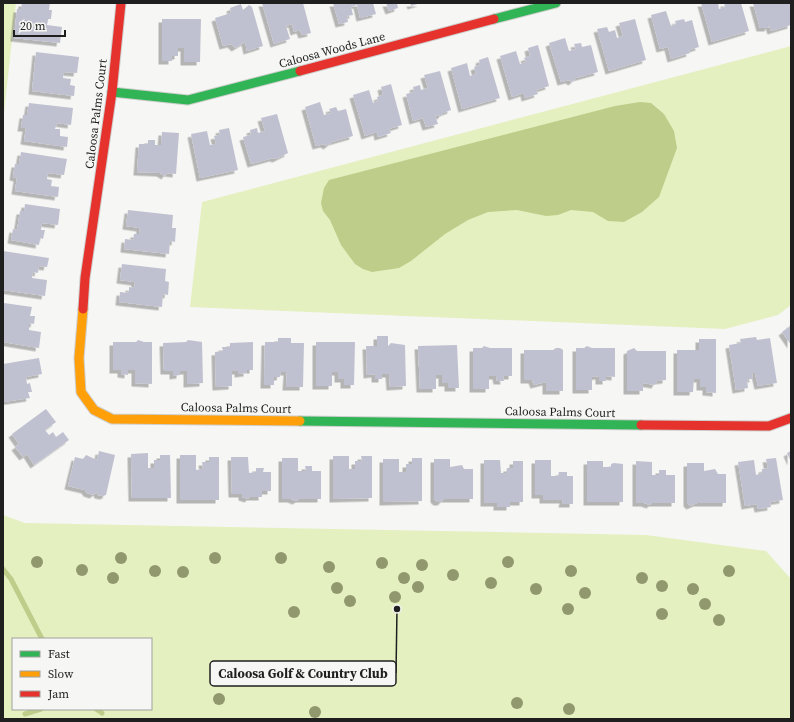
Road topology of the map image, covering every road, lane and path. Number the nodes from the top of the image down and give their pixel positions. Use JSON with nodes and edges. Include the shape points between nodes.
{"nodes":[{"id":1,"x":121,"y":3,"type":"edge"},
{"id":2,"x":556,"y":3,"type":"edge"},
{"id":3,"x":112,"y":92,"type":"junction"},
{"id":4,"x":791,"y":418,"type":"edge"}],
"edges":[{"from":1,"to":3,"type":"street","name":"Caloosa Palms Court"},
{"from":2,"to":3,"type":"street","name":"Caloosa Woods Lane","via":[[188,100]]},
{"from":3,"to":4,"type":"street","name":"Caloosa Palms Court","via":[[86,278],[79,358],[82,392],[94,410],[112,419],[769,426]]}]}
